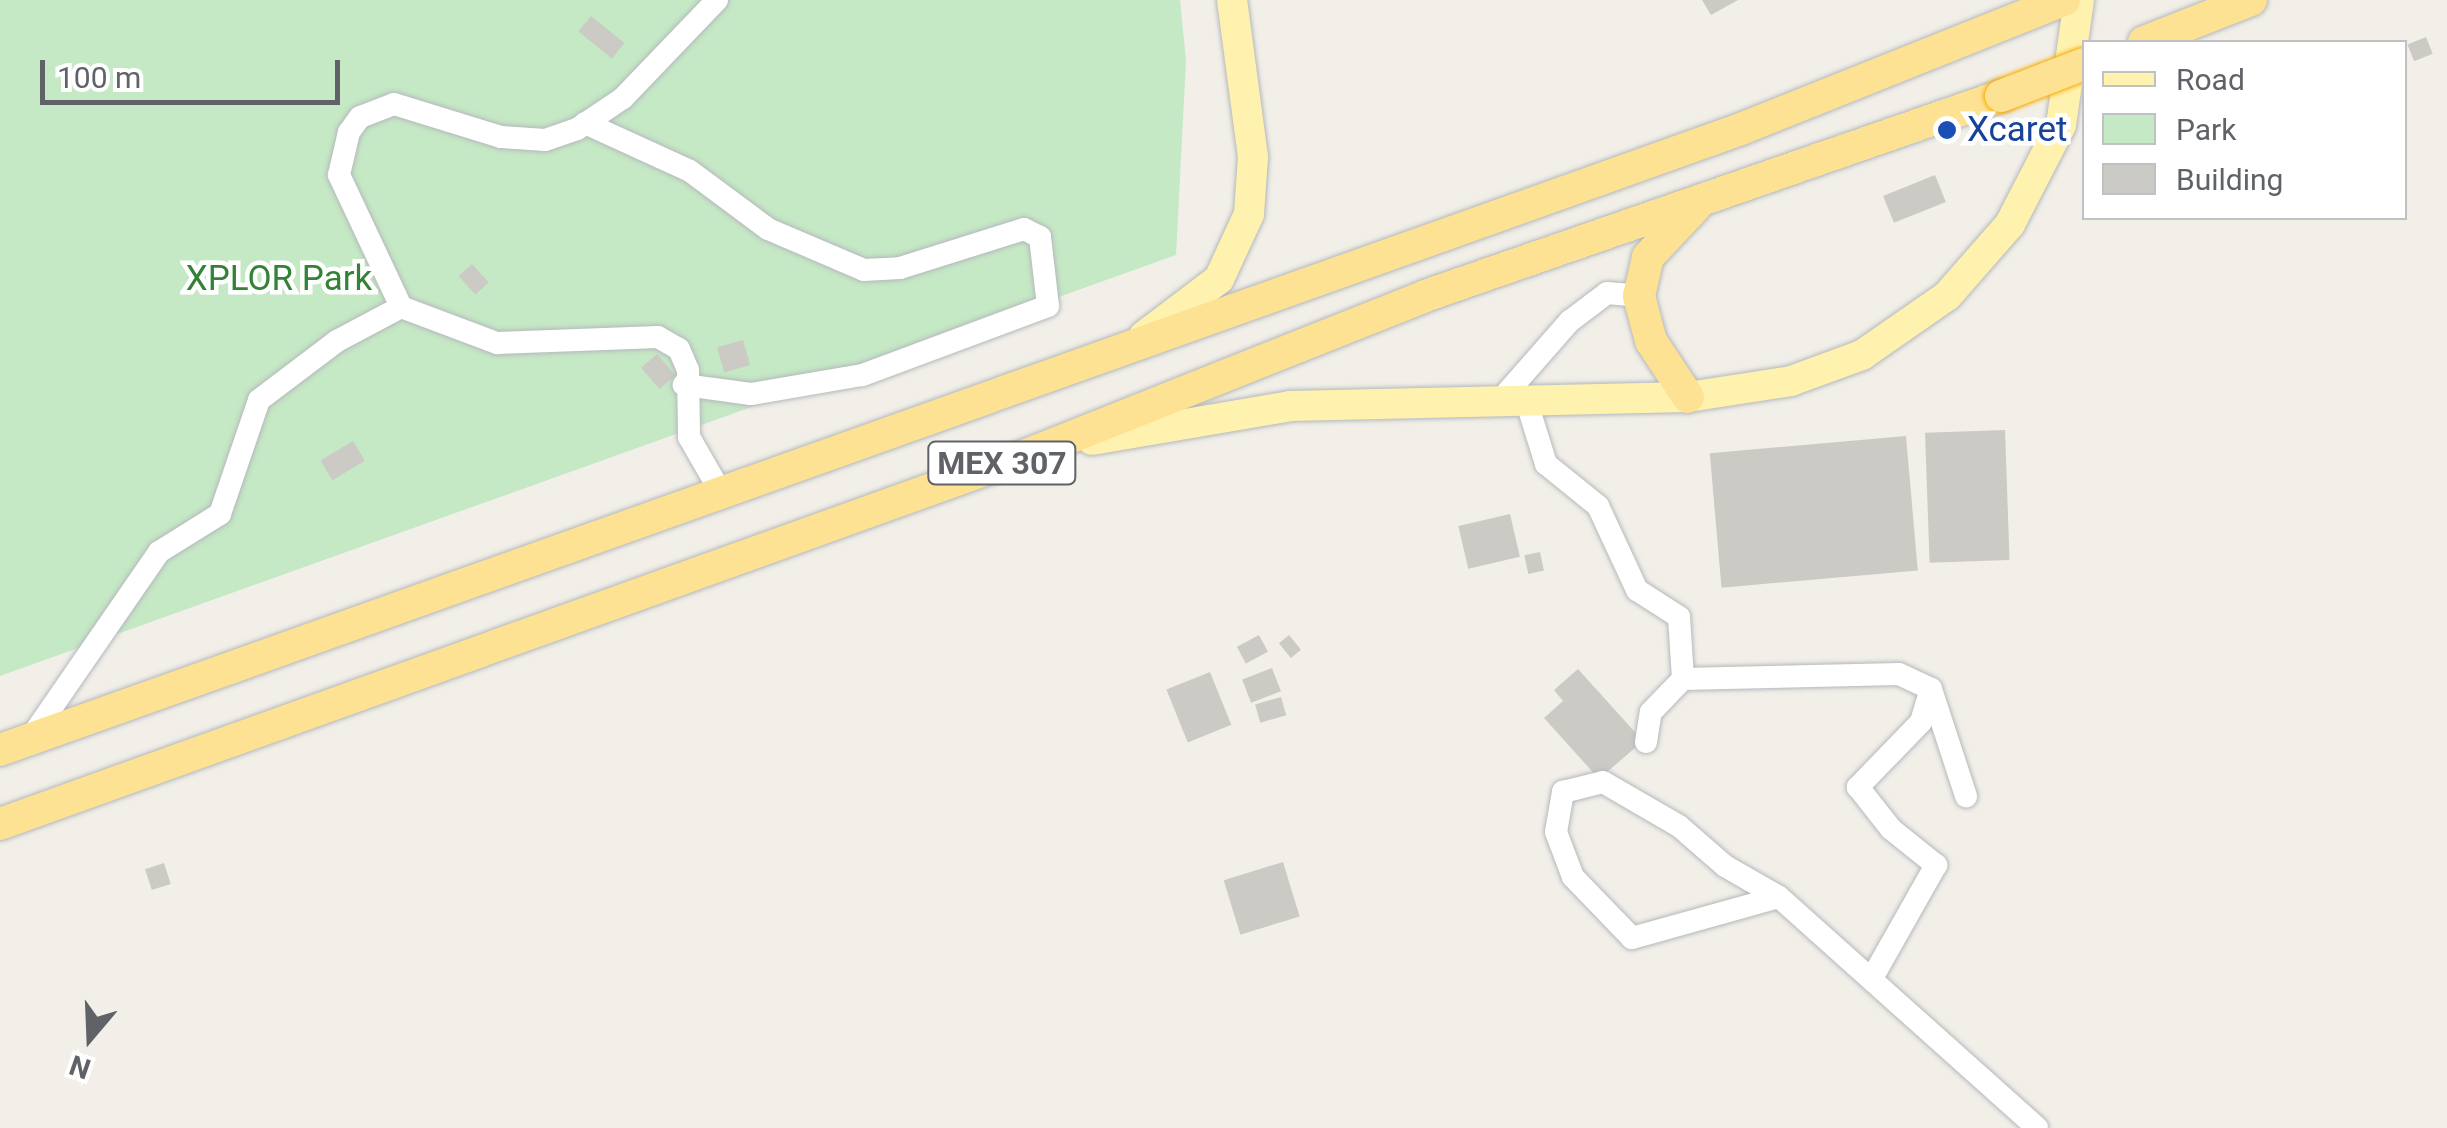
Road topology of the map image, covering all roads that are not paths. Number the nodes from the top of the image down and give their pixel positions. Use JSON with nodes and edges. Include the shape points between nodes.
{"nodes":[{"id":1,"x":716,"y":0,"type":"edge"},
{"id":2,"x":1232,"y":0,"type":"edge"},
{"id":3,"x":2064,"y":0,"type":"edge"},
{"id":4,"x":2079,"y":0,"type":"edge"},
{"id":5,"x":2251,"y":0,"type":"edge"},
{"id":6,"x":2152,"y":40,"type":"edge"},
{"id":7,"x":2082,"y":65,"type":"edge"},
{"id":8,"x":585,"y":123,"type":"junction"},
{"id":9,"x":1705,"y":197,"type":"junction"},
{"id":10,"x":1639,"y":296,"type":"junction"},
{"id":11,"x":401,"y":307,"type":"junction"},
{"id":12,"x":1142,"y":337,"type":"junction"},
{"id":13,"x":684,"y":385,"type":"junction"},
{"id":14,"x":1688,"y":398,"type":"junction"},
{"id":15,"x":1512,"y":403,"type":"junction"},
{"id":16,"x":1026,"y":455,"type":"junction"},
{"id":17,"x":720,"y":492,"type":"junction"},
{"id":18,"x":1682,"y":679,"type":"junction"},
{"id":19,"x":1931,"y":689,"type":"junction"},
{"id":20,"x":1646,"y":742,"type":"dead end"},
{"id":21,"x":15,"y":744,"type":"edge"},
{"id":22,"x":1966,"y":796,"type":"dead end"},
{"id":23,"x":0,"y":824,"type":"edge"},
{"id":24,"x":1779,"y":897,"type":"junction"},
{"id":25,"x":1872,"y":978,"type":"junction"},
{"id":26,"x":2037,"y":1128,"type":"edge"}],
"edges":[{"from":1,"to":8,"type":"street","via":[[622,98]]},
{"from":2,"to":12,"type":"main road","via":[[1253,157],[1249,214],[1219,279]]},
{"from":3,"to":12,"type":"highway","number":"MEX 307","via":[[1741,129]]},
{"from":4,"to":14,"type":"main road","via":[[2062,125],[2010,224],[1947,296],[1862,355],[1791,381]]},
{"from":5,"to":6,"type":"highway"},
{"from":7,"to":9,"type":"highway","number":"MEX 307","bridge":true},
{"from":8,"to":11,"type":"street","via":[[545,140],[501,136],[394,104],[360,117],[339,175]]},
{"from":8,"to":13,"type":"street","via":[[690,171],[768,229],[864,270],[900,268],[1024,230],[1040,237],[1048,306],[862,375],[751,394]]},
{"from":9,"to":10,"type":"highway","via":[[1648,257]]},
{"from":9,"to":16,"type":"highway","number":"MEX 307","via":[[1424,296]]},
{"from":10,"to":14,"type":"highway","via":[[1651,341]]},
{"from":10,"to":15,"type":"street","via":[[1607,293],[1582,312],[1523,365]]},
{"from":11,"to":13,"type":"street","via":[[497,343],[531,348],[658,336],[679,349]]},
{"from":11,"to":21,"type":"street","via":[[337,341],[260,400],[220,514],[159,552]]},
{"from":12,"to":17,"type":"highway","number":"MEX 307"},
{"from":13,"to":17,"type":"street","via":[[689,436]]},
{"from":14,"to":15,"type":"main road"},
{"from":15,"to":16,"type":"main road","via":[[1290,406],[1168,422]]},
{"from":15,"to":18,"type":"street","via":[[1546,464],[1598,506],[1637,590],[1679,616]]},
{"from":16,"to":23,"type":"highway","number":"MEX 307"},
{"from":17,"to":21,"type":"highway","number":"MEX 307"},
{"from":18,"to":19,"type":"street","via":[[1899,674]]},
{"from":18,"to":20,"type":"street","via":[[1651,712]]},
{"from":19,"to":22,"type":"street"},
{"from":19,"to":25,"type":"street","via":[[1921,722],[1858,787],[1891,829],[1936,865]]},
{"from":24,"to":24,"type":"street","via":[[1603,782],[1564,792],[1556,832],[1574,877],[1632,938]]},
{"from":24,"to":25,"type":"street"},
{"from":25,"to":26,"type":"street"}]}
